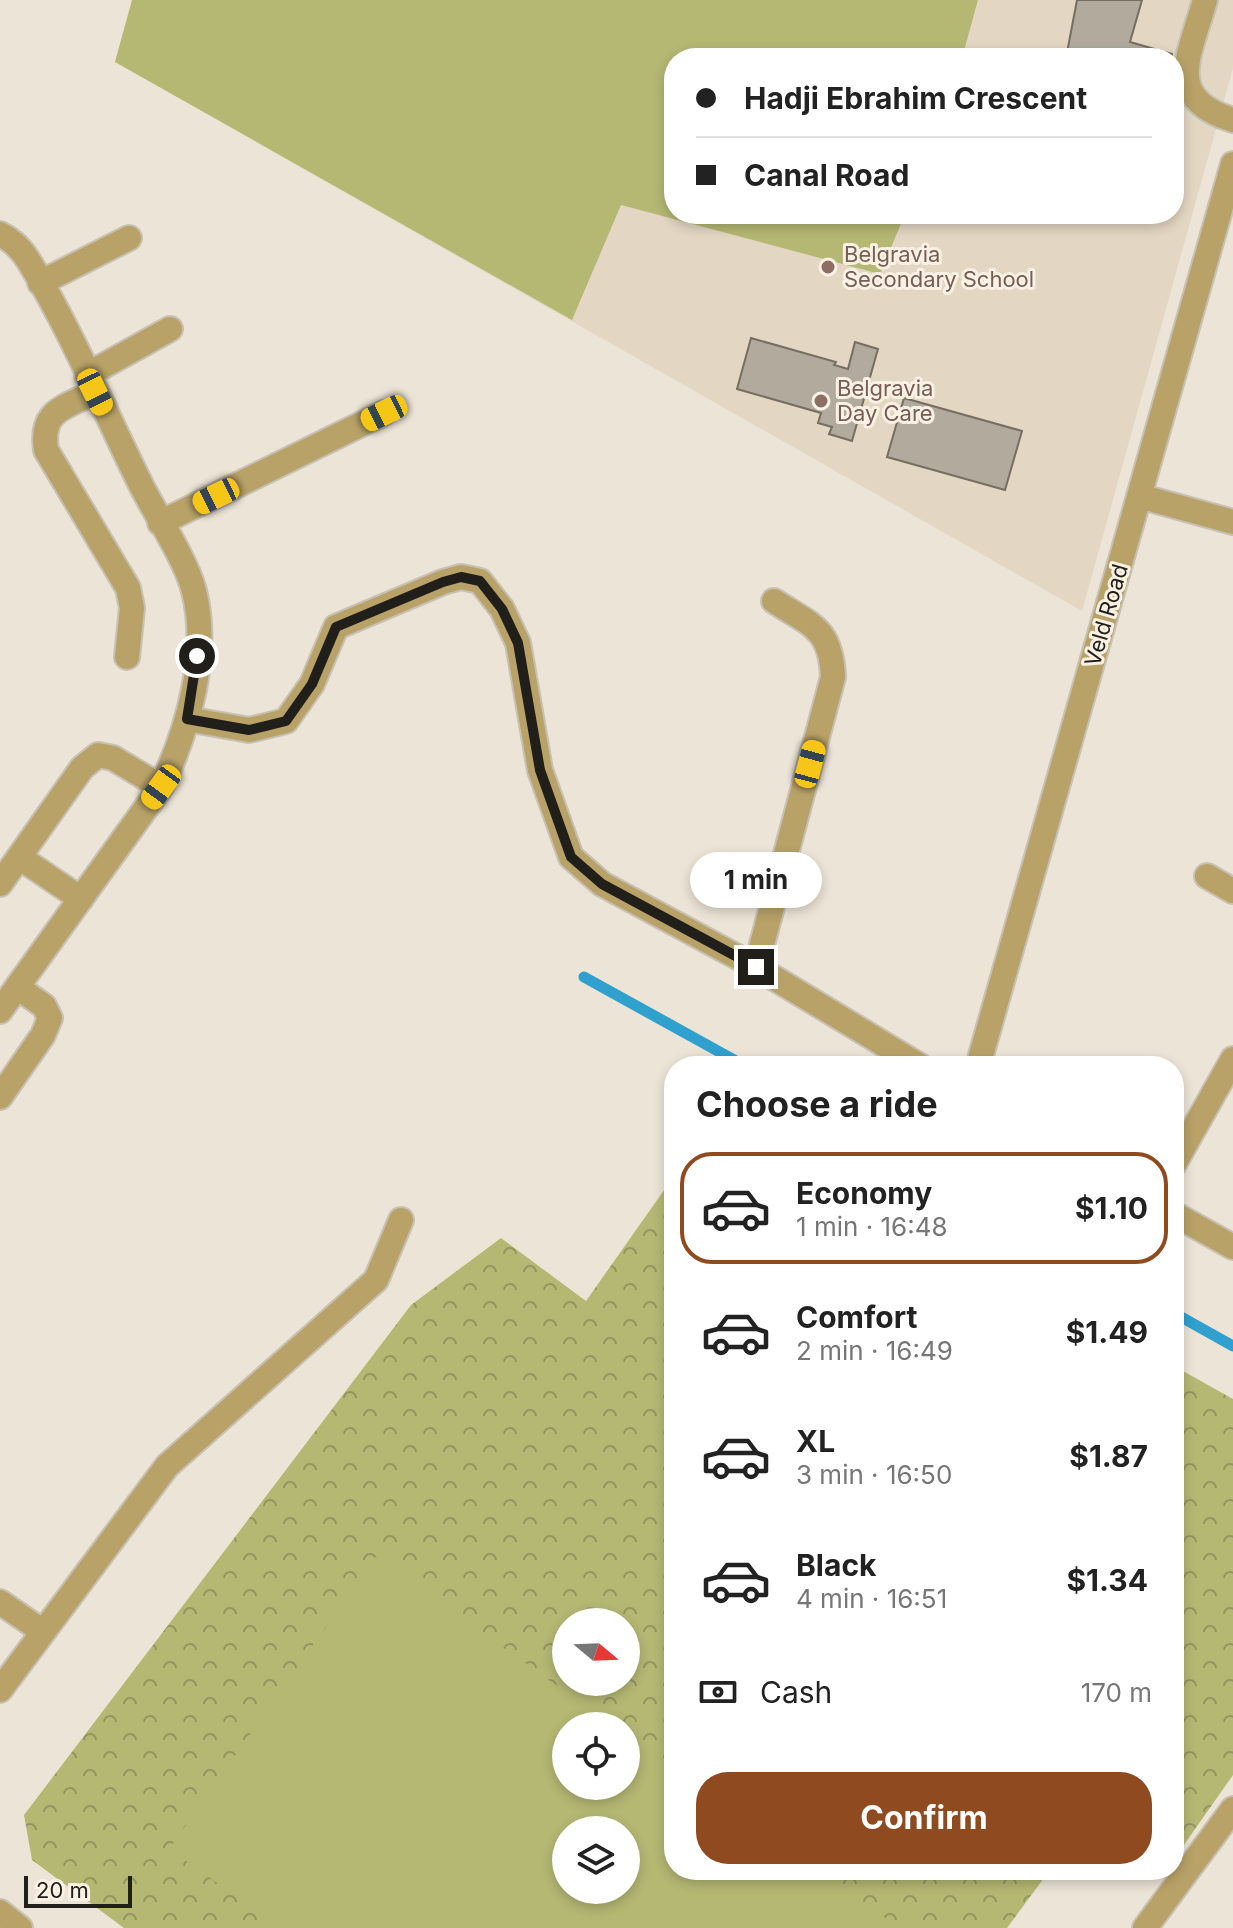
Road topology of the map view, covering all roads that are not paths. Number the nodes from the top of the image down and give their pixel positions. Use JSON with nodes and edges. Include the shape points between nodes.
{"nodes":[{"id":1,"x":1205,"y":0,"type":"edge"},
{"id":2,"x":1233,"y":120,"type":"edge"},
{"id":3,"x":1233,"y":164,"type":"edge"},
{"id":4,"x":0,"y":234,"type":"edge"},
{"id":5,"x":129,"y":238,"type":"dead end"},
{"id":6,"x":40,"y":283,"type":"junction"},
{"id":7,"x":170,"y":329,"type":"dead end"},
{"id":8,"x":91,"y":383,"type":"junction"},
{"id":9,"x":384,"y":413,"type":"dead end"},
{"id":10,"x":1139,"y":496,"type":"junction"},
{"id":11,"x":1233,"y":522,"type":"edge"},
{"id":12,"x":160,"y":523,"type":"junction"},
{"id":13,"x":774,"y":601,"type":"dead end"},
{"id":14,"x":127,"y":657,"type":"dead end"},
{"id":15,"x":187,"y":719,"type":"junction"},
{"id":16,"x":161,"y":787,"type":"junction"},
{"id":17,"x":19,"y":857,"type":"junction"},
{"id":18,"x":1207,"y":876,"type":"dead end"},
{"id":19,"x":0,"y":884,"type":"edge"},
{"id":20,"x":1233,"y":891,"type":"edge"},
{"id":21,"x":81,"y":899,"type":"junction"},
{"id":22,"x":756,"y":967,"type":"junction"},
{"id":23,"x":5,"y":1002,"type":"edge"},
{"id":24,"x":903,"y":1056,"type":"edge"},
{"id":25,"x":981,"y":1056,"type":"edge"},
{"id":26,"x":1233,"y":1059,"type":"edge"},
{"id":27,"x":0,"y":1097,"type":"edge"},
{"id":28,"x":1184,"y":1146,"type":"edge"},
{"id":29,"x":401,"y":1220,"type":"dead end"},
{"id":30,"x":1184,"y":1220,"type":"edge"},
{"id":31,"x":1233,"y":1247,"type":"edge"},
{"id":32,"x":0,"y":1602,"type":"edge"},
{"id":33,"x":42,"y":1631,"type":"junction"},
{"id":34,"x":0,"y":1690,"type":"edge"},
{"id":35,"x":1233,"y":1809,"type":"edge"},
{"id":36,"x":1184,"y":1875,"type":"edge"},
{"id":37,"x":1180,"y":1880,"type":"edge"},
{"id":38,"x":0,"y":1912,"type":"edge"},
{"id":39,"x":20,"y":1928,"type":"edge"},
{"id":40,"x":1145,"y":1928,"type":"edge"}],
"edges":[{"from":1,"to":2,"type":"street","via":[[1185,83],[1201,106]]},
{"from":3,"to":10,"type":"street","name":"Veld Road"},
{"from":4,"to":6,"type":"street","via":[[29,261]]},
{"from":5,"to":6,"type":"street"},
{"from":6,"to":8,"type":"street"},
{"from":7,"to":8,"type":"street"},
{"from":8,"to":12,"type":"street"},
{"from":8,"to":14,"type":"street","via":[[54,413],[43,432],[46,450],[128,588],[132,608]]},
{"from":9,"to":12,"type":"street"},
{"from":10,"to":11,"type":"street"},
{"from":10,"to":25,"type":"street","name":"Veld Road"},
{"from":12,"to":15,"type":"street","via":[[194,590],[198,630]]},
{"from":13,"to":22,"type":"street","via":[[820,632],[832,651],[833,677]]},
{"from":15,"to":16,"type":"street"},
{"from":15,"to":22,"type":"street","via":[[249,730],[286,721],[312,684],[336,627],[443,582],[461,577],[480,581],[502,609],[518,643],[540,770],[571,857],[602,884]]},
{"from":16,"to":17,"type":"street","via":[[113,758],[98,755],[82,768]]},
{"from":16,"to":21,"type":"street"},
{"from":17,"to":19,"type":"street"},
{"from":17,"to":21,"type":"street"},
{"from":18,"to":20,"type":"street"},
{"from":21,"to":23,"type":"street"},
{"from":22,"to":24,"type":"street"},
{"from":23,"to":27,"type":"street","via":[[44,1006],[50,1018]]},
{"from":26,"to":28,"type":"street"},
{"from":29,"to":33,"type":"street","via":[[376,1280],[167,1466]]},
{"from":30,"to":31,"type":"street"},
{"from":32,"to":33,"type":"street"},
{"from":33,"to":34,"type":"street"},
{"from":35,"to":36,"type":"street"},
{"from":37,"to":40,"type":"street"},
{"from":38,"to":39,"type":"street"}]}
